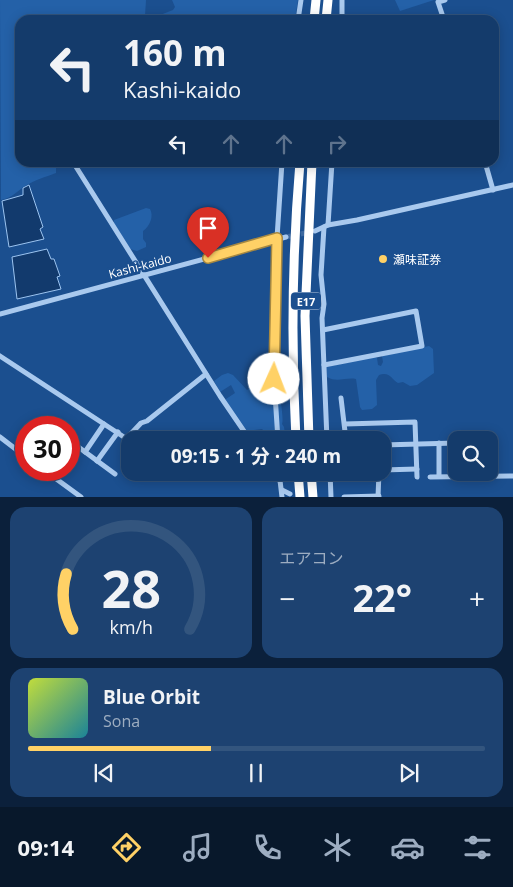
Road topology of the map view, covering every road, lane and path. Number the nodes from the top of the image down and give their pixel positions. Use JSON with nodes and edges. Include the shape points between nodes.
{"nodes":[{"id":1,"x":301,"y":0,"type":"edge"},
{"id":2,"x":316,"y":0,"type":"edge"},
{"id":3,"x":328,"y":0,"type":"edge"},
{"id":4,"x":342,"y":0,"type":"edge"},
{"id":5,"x":445,"y":0,"type":"edge"},
{"id":6,"x":299,"y":15,"type":"edge"},
{"id":7,"x":314,"y":15,"type":"edge"},
{"id":8,"x":326,"y":15,"type":"edge"},
{"id":9,"x":342,"y":15,"type":"edge"},
{"id":10,"x":442,"y":15,"type":"edge"},
{"id":11,"x":76,"y":167,"type":"edge"},
{"id":12,"x":282,"y":167,"type":"edge"},
{"id":13,"x":300,"y":167,"type":"edge"},
{"id":14,"x":312,"y":167,"type":"edge"},
{"id":15,"x":332,"y":167,"type":"edge"},
{"id":16,"x":486,"y":167,"type":"edge"},
{"id":17,"x":513,"y":185,"type":"edge"},
{"id":18,"x":493,"y":190,"type":"junction"},
{"id":19,"x":326,"y":226,"type":"junction"},
{"id":20,"x":315,"y":230,"type":"tunnel mouth"},
{"id":21,"x":286,"y":236,"type":"tunnel mouth"},
{"id":22,"x":277,"y":238,"type":"junction"},
{"id":23,"x":144,"y":276,"type":"junction"},
{"id":24,"x":0,"y":314,"type":"edge"},
{"id":25,"x":323,"y":330,"type":"junction"},
{"id":26,"x":0,"y":356,"type":"edge"},
{"id":27,"x":324,"y":365,"type":"junction"},
{"id":28,"x":206,"y":374,"type":"junction"},
{"id":29,"x":341,"y":398,"type":"dead end"},
{"id":30,"x":104,"y":424,"type":"junction"},
{"id":31,"x":345,"y":424,"type":"junction"},
{"id":32,"x":134,"y":431,"type":"edge"},
{"id":33,"x":244,"y":431,"type":"edge"},
{"id":34,"x":277,"y":431,"type":"edge"},
{"id":35,"x":296,"y":431,"type":"edge"},
{"id":36,"x":309,"y":431,"type":"edge"},
{"id":37,"x":327,"y":431,"type":"edge"},
{"id":38,"x":345,"y":431,"type":"edge"},
{"id":39,"x":118,"y":432,"type":"junction"},
{"id":40,"x":121,"y":434,"type":"edge"},
{"id":41,"x":0,"y":437,"type":"edge"},
{"id":42,"x":448,"y":443,"type":"edge"},
{"id":43,"x":416,"y":444,"type":"junction"},
{"id":44,"x":439,"y":444,"type":"junction"},
{"id":45,"x":391,"y":445,"type":"edge"},
{"id":46,"x":80,"y":448,"type":"edge"},
{"id":47,"x":15,"y":449,"type":"edge"},
{"id":48,"x":85,"y":452,"type":"junction"},
{"id":49,"x":97,"y":461,"type":"junction"},
{"id":50,"x":417,"y":469,"type":"junction"},
{"id":51,"x":391,"y":470,"type":"edge"},
{"id":52,"x":115,"y":474,"type":"dead end"},
{"id":53,"x":448,"y":475,"type":"edge"},
{"id":54,"x":498,"y":475,"type":"edge"},
{"id":55,"x":439,"y":476,"type":"junction"},
{"id":56,"x":513,"y":476,"type":"edge"},
{"id":57,"x":417,"y":477,"type":"dead end"},
{"id":58,"x":430,"y":477,"type":"dead end"},
{"id":59,"x":59,"y":481,"type":"edge"},
{"id":60,"x":280,"y":481,"type":"edge"},
{"id":61,"x":299,"y":481,"type":"edge"},
{"id":62,"x":312,"y":481,"type":"edge"},
{"id":63,"x":330,"y":481,"type":"edge"},
{"id":64,"x":379,"y":481,"type":"edge"},
{"id":65,"x":282,"y":490,"type":"junction"},
{"id":66,"x":290,"y":494,"type":"dead end"},
{"id":67,"x":378,"y":496,"type":"edge"},
{"id":68,"x":81,"y":497,"type":"edge"},
{"id":69,"x":282,"y":497,"type":"edge"},
{"id":70,"x":300,"y":497,"type":"edge"},
{"id":71,"x":313,"y":497,"type":"edge"},
{"id":72,"x":331,"y":497,"type":"edge"},
{"id":73,"x":344,"y":497,"type":"edge"}],
"edges":[{"from":1,"to":6,"type":"street"},
{"from":2,"to":7,"type":"highway"},
{"from":3,"to":8,"type":"highway"},
{"from":4,"to":9,"type":"street"},
{"from":5,"to":10,"type":"street","via":[[438,2]]},
{"from":11,"to":23,"type":"street"},
{"from":12,"to":22,"type":"street"},
{"from":13,"to":35,"type":"highway","number":"E17","via":[[292,317]]},
{"from":14,"to":36,"type":"highway","number":"E17","via":[[305,316]]},
{"from":15,"to":19,"type":"street"},
{"from":16,"to":18,"type":"street"},
{"from":17,"to":18,"type":"street"},
{"from":18,"to":19,"type":"street"},
{"from":19,"to":20,"type":"street"},
{"from":19,"to":25,"type":"street","via":[[321,276]]},
{"from":21,"to":22,"type":"street","name":"Kashi-kaido"},
{"from":22,"to":23,"type":"street","name":"Kashi-kaido"},
{"from":22,"to":34,"type":"street","via":[[274,379]]},
{"from":23,"to":24,"type":"street","name":"Kashi-kaido"},
{"from":23,"to":28,"type":"street"},
{"from":25,"to":27,"type":"street"},
{"from":25,"to":27,"type":"street","via":[[416,311],[422,346]]},
{"from":26,"to":30,"type":"street"},
{"from":27,"to":37,"type":"street"},
{"from":28,"to":32,"type":"street"},
{"from":28,"to":33,"type":"street"},
{"from":29,"to":31,"type":"street"},
{"from":30,"to":39,"type":"street"},
{"from":30,"to":48,"type":"street"},
{"from":31,"to":38,"type":"street"},
{"from":31,"to":43,"type":"street","via":[[415,422]]},
{"from":39,"to":40,"type":"street"},
{"from":39,"to":49,"type":"street"},
{"from":41,"to":47,"type":"street"},
{"from":42,"to":44,"type":"street"},
{"from":43,"to":44,"type":"street"},
{"from":43,"to":45,"type":"street"},
{"from":43,"to":50,"type":"street"},
{"from":44,"to":55,"type":"street"},
{"from":46,"to":48,"type":"street"},
{"from":48,"to":49,"type":"street"},
{"from":49,"to":52,"type":"street"},
{"from":50,"to":51,"type":"street"},
{"from":50,"to":57,"type":"street"},
{"from":53,"to":55,"type":"street"},
{"from":54,"to":56,"type":"street"},
{"from":55,"to":58,"type":"street"},
{"from":59,"to":68,"type":"street"},
{"from":60,"to":65,"type":"street"},
{"from":61,"to":70,"type":"highway"},
{"from":62,"to":71,"type":"highway"},
{"from":63,"to":72,"type":"street"},
{"from":64,"to":67,"type":"street"},
{"from":65,"to":66,"type":"street"},
{"from":65,"to":69,"type":"street"},
{"from":67,"to":73,"type":"street"}]}
